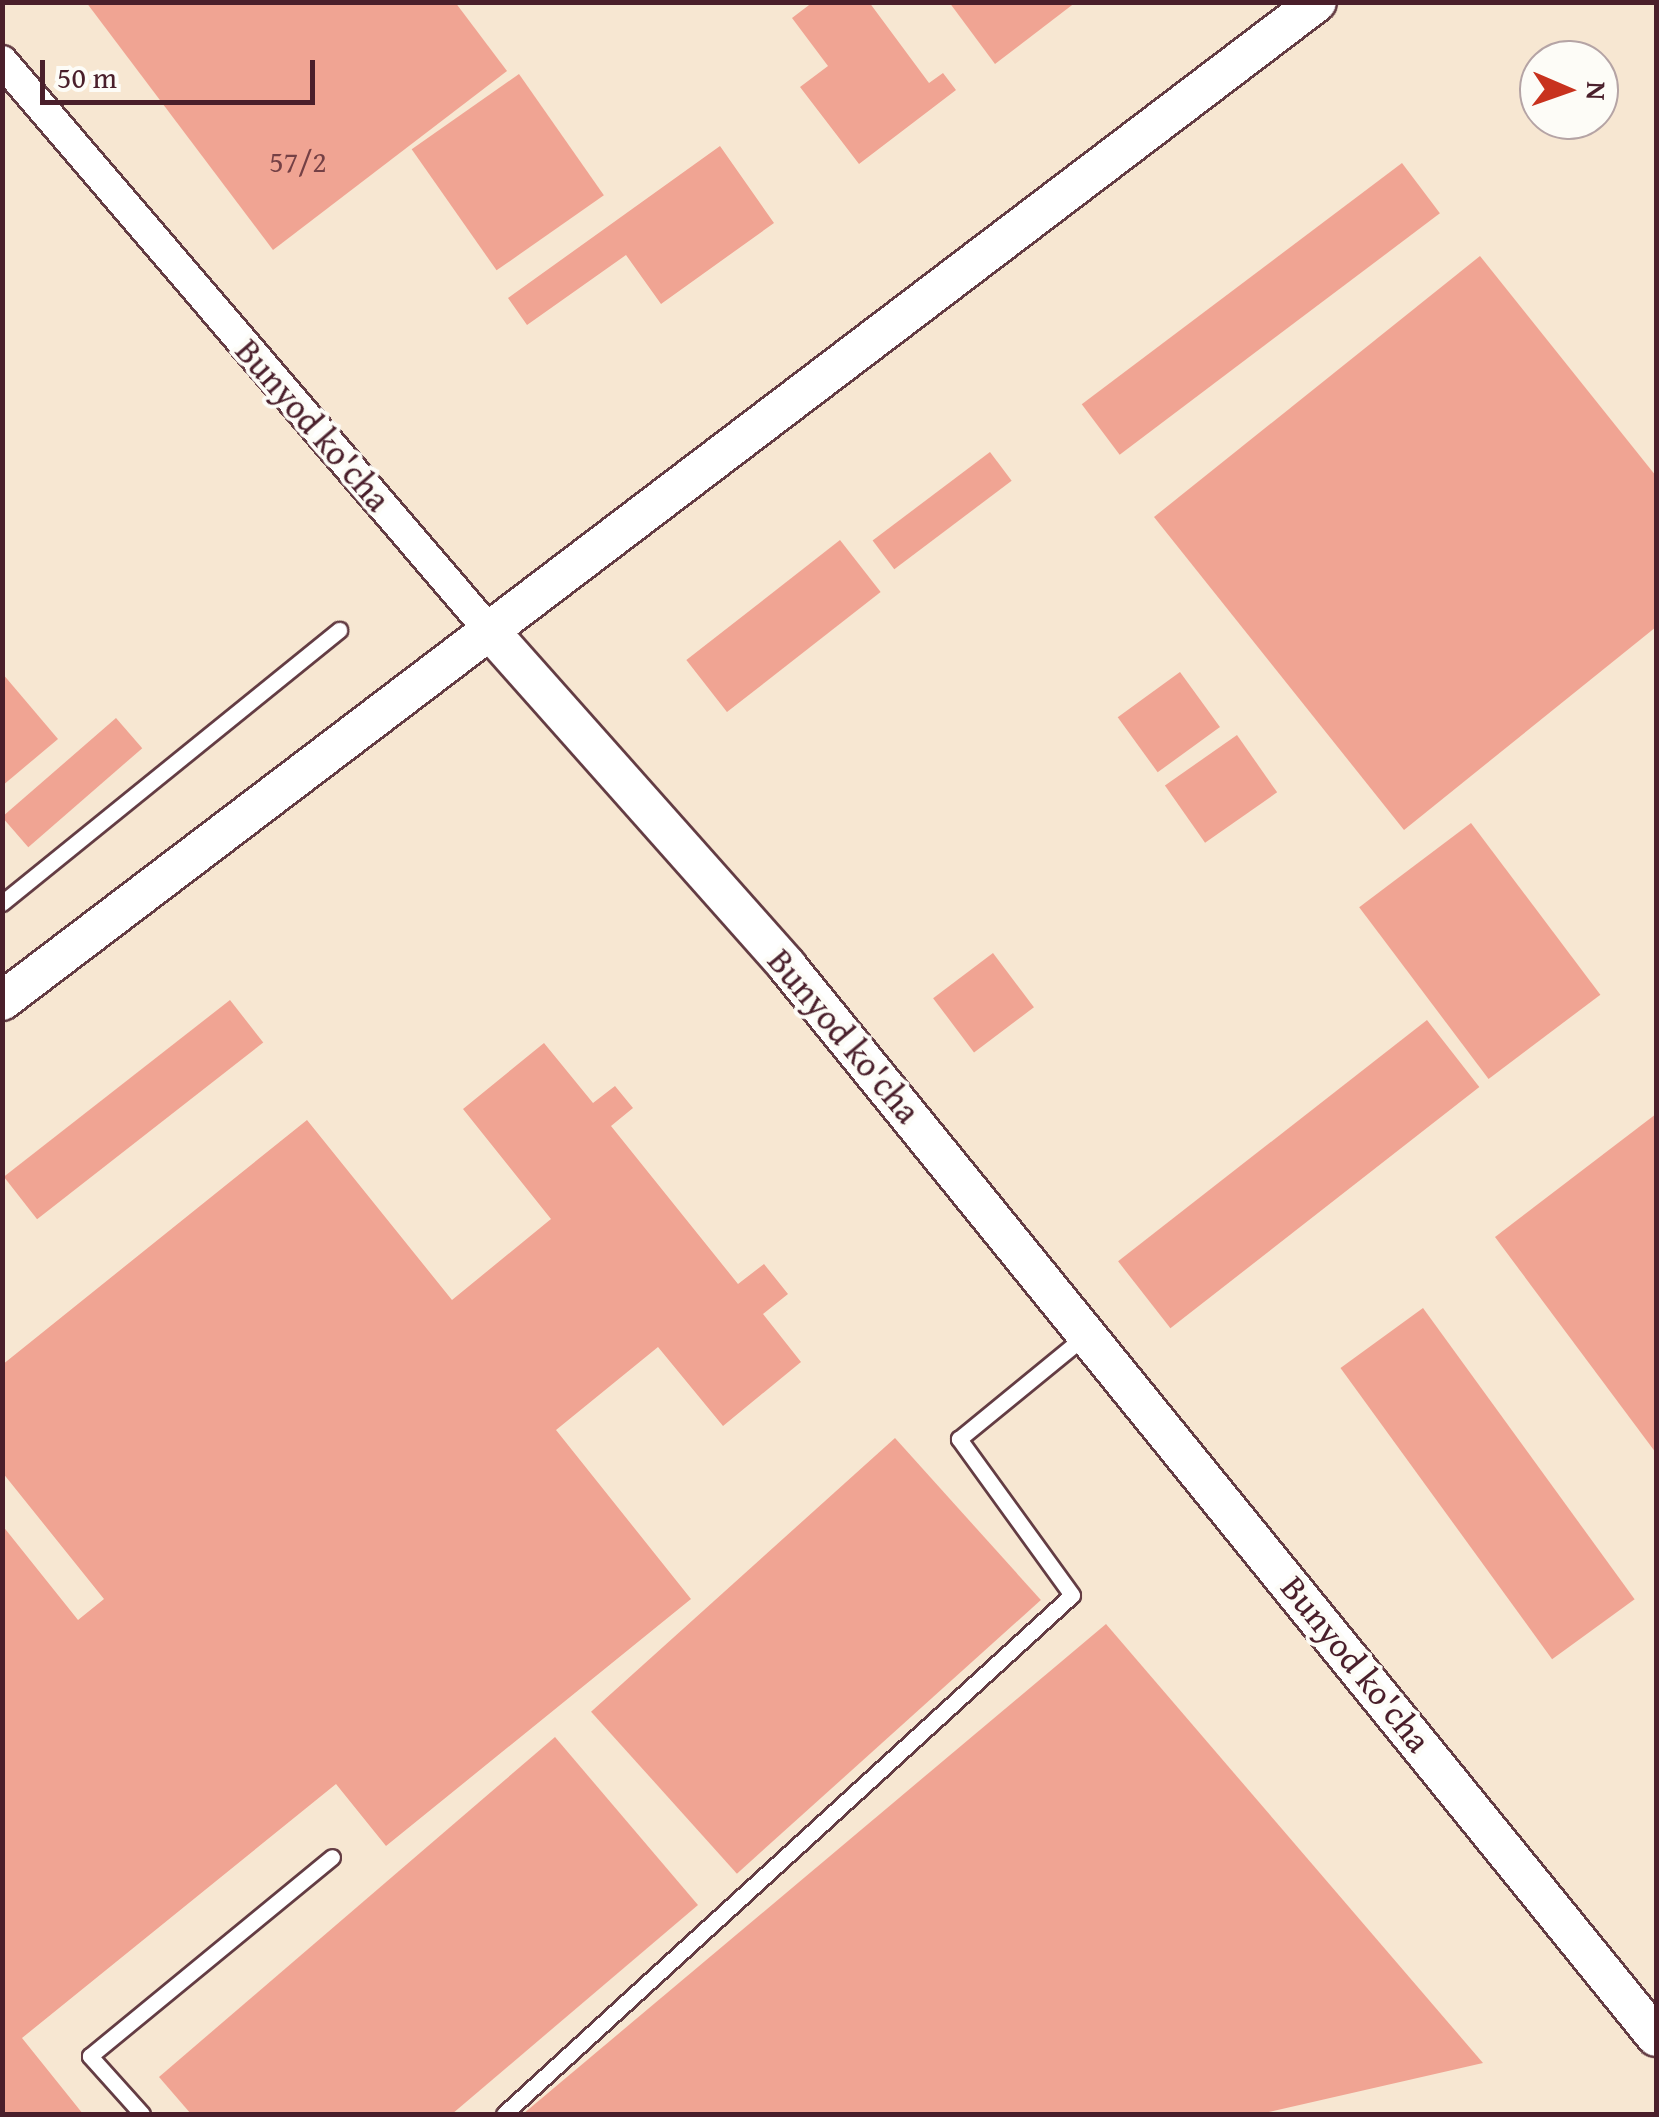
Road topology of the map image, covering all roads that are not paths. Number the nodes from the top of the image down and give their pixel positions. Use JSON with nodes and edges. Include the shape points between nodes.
{"nodes":[{"id":1,"x":1317,"y":2,"type":"edge"},
{"id":2,"x":2,"y":62,"type":"edge"},
{"id":3,"x":338,"y":630,"type":"dead end"},
{"id":4,"x":489,"y":630,"type":"junction"},
{"id":5,"x":2,"y":903,"type":"edge"},
{"id":6,"x":2,"y":1001,"type":"edge"},
{"id":7,"x":1089,"y":1333,"type":"junction"},
{"id":8,"x":332,"y":1856,"type":"dead end"},
{"id":9,"x":1656,"y":2036,"type":"edge"},
{"id":10,"x":142,"y":2114,"type":"edge"},
{"id":11,"x":504,"y":2114,"type":"edge"}],
"edges":[{"from":1,"to":4,"type":"street"},
{"from":2,"to":4,"type":"street","name":"Bunyod ko'cha"},
{"from":3,"to":5,"type":"lane"},
{"from":4,"to":6,"type":"street"},
{"from":4,"to":7,"type":"street","name":"Bunyod ko'cha","via":[[787,966]]},
{"from":7,"to":9,"type":"street","name":"Bunyod ko'cha"},
{"from":7,"to":11,"type":"lane","via":[[959,1439],[1072,1595]]},
{"from":8,"to":10,"type":"lane","via":[[90,2056]]}]}
